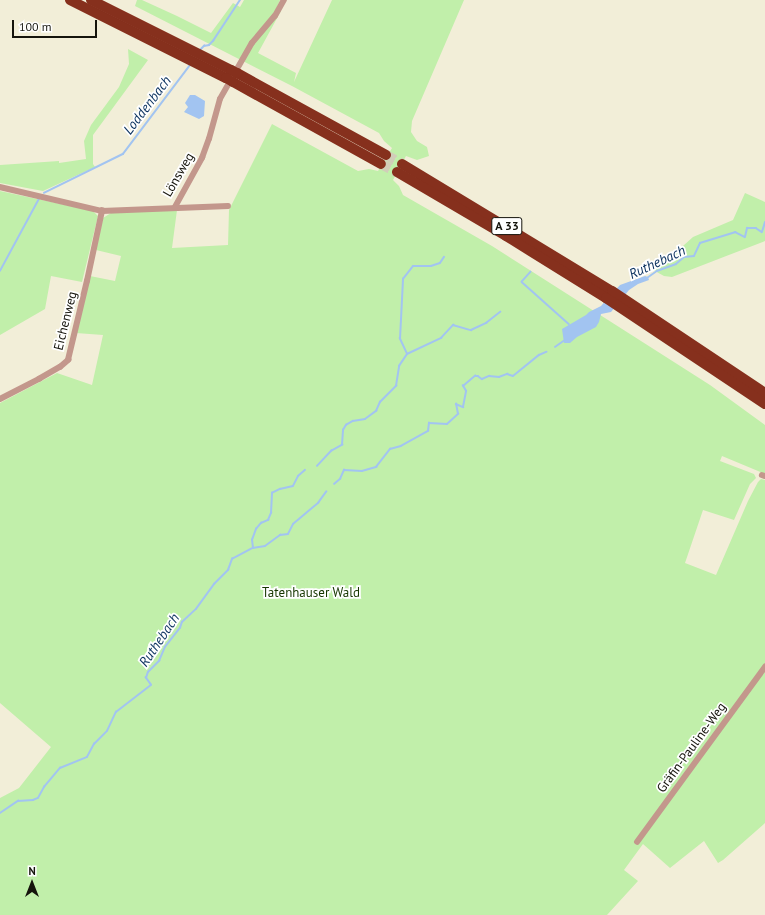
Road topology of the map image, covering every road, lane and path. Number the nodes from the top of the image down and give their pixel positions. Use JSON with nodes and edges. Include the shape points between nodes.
{"nodes":[{"id":1,"x":70,"y":0,"type":"edge"},
{"id":2,"x":91,"y":0,"type":"edge"},
{"id":3,"x":284,"y":0,"type":"edge"},
{"id":4,"x":188,"y":53,"type":"junction"},
{"id":5,"x":384,"y":159,"type":"tunnel mouth"},
{"id":6,"x":399,"y":168,"type":"tunnel mouth"},
{"id":7,"x":0,"y":186,"type":"edge"},
{"id":8,"x":228,"y":206,"type":"dead end"},
{"id":9,"x":175,"y":207,"type":"junction"},
{"id":10,"x":102,"y":211,"type":"junction"},
{"id":11,"x":621,"y":303,"type":"junction"},
{"id":12,"x":765,"y":393,"type":"edge"},
{"id":13,"x":0,"y":399,"type":"edge"},
{"id":14,"x":765,"y":404,"type":"edge"},
{"id":15,"x":765,"y":667,"type":"edge"},
{"id":16,"x":637,"y":842,"type":"dead end"}],
"edges":[{"from":1,"to":4,"type":"highway"},
{"from":2,"to":4,"type":"highway"},
{"from":3,"to":9,"type":"street","name":"Lönsweg","via":[[275,16],[245,54],[220,99],[202,158]]},
{"from":4,"to":5,"type":"highway"},
{"from":6,"to":11,"type":"highway","number":"A 33"},
{"from":7,"to":10,"type":"street","name":"Lönsweg"},
{"from":8,"to":9,"type":"street"},
{"from":9,"to":10,"type":"street","name":"Lönsweg"},
{"from":10,"to":13,"type":"street","name":"Eichenweg","via":[[68,360],[60,367]]},
{"from":11,"to":12,"type":"highway","number":"A 33"},
{"from":11,"to":14,"type":"highway","number":"A 33"},
{"from":15,"to":16,"type":"street","name":"Gräfin-Pauline-Weg"}]}
